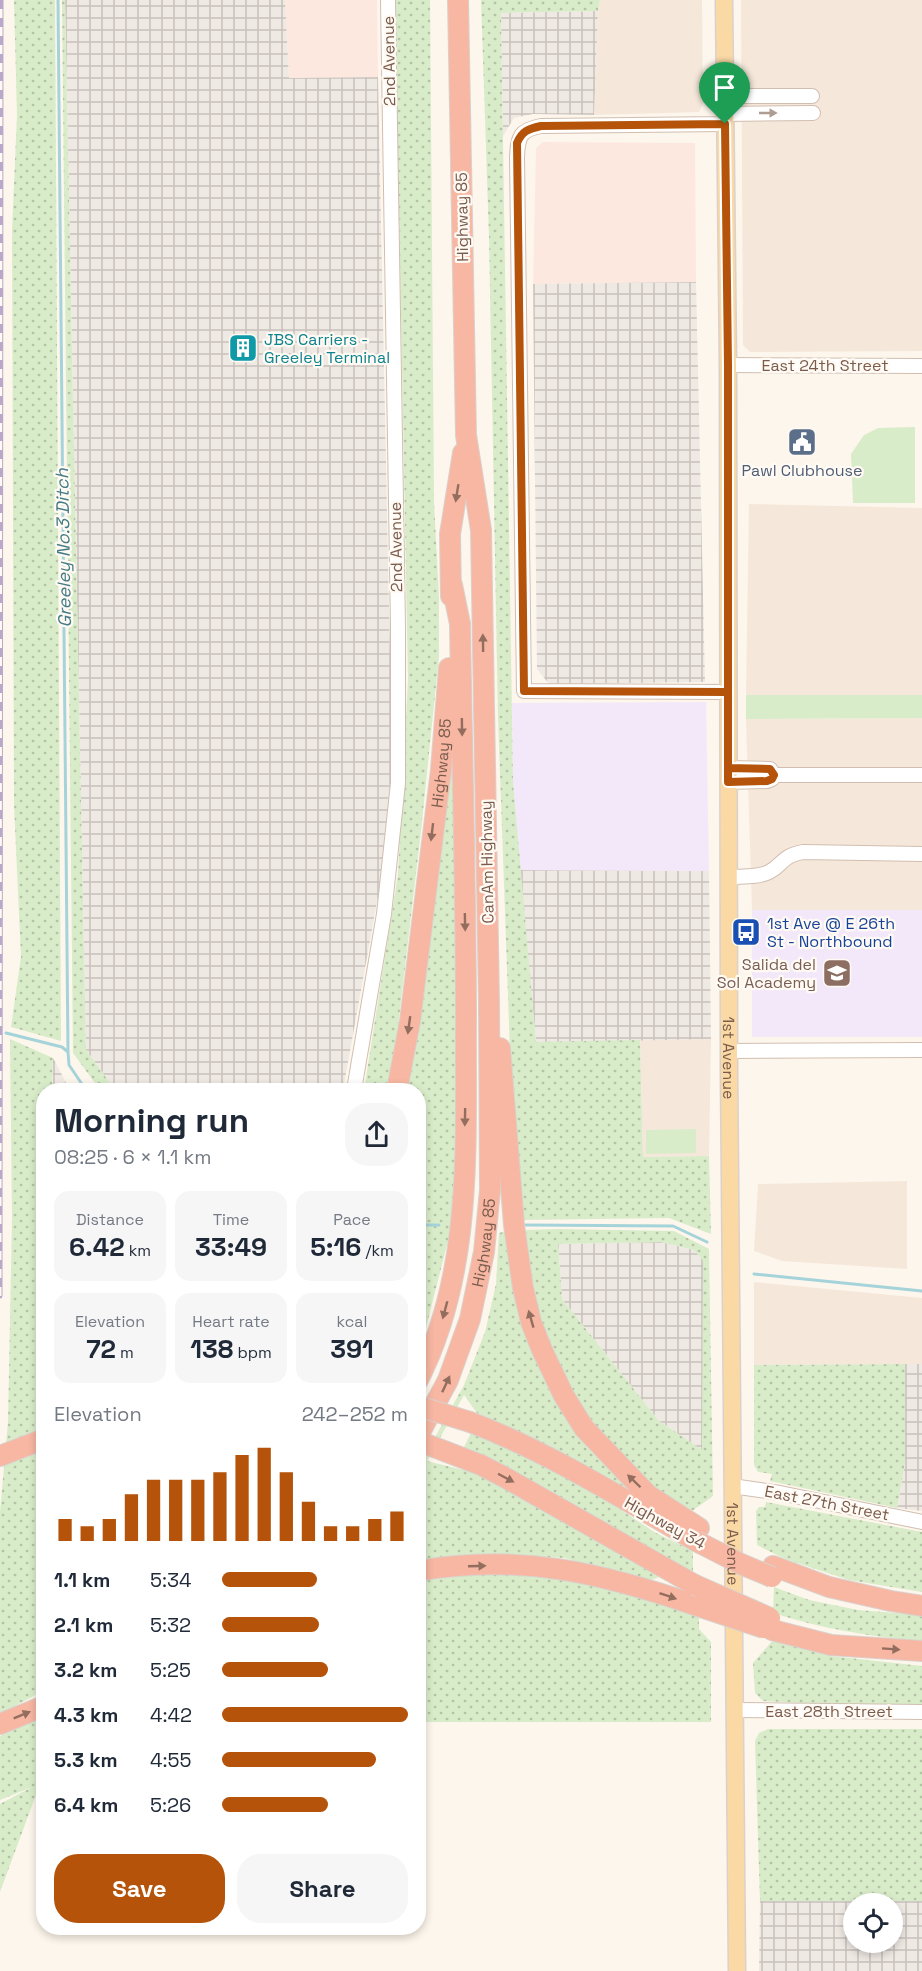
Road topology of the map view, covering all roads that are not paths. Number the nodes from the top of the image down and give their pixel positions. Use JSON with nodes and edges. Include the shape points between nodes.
{"nodes":[{"id":1,"x":388,"y":0,"type":"edge"},
{"id":2,"x":458,"y":0,"type":"edge"},
{"id":3,"x":723,"y":0,"type":"edge"},
{"id":4,"x":724,"y":96,"type":"junction"},
{"id":5,"x":812,"y":96,"type":"dead end"},
{"id":6,"x":813,"y":113,"type":"dead end"},
{"id":7,"x":724,"y":119,"type":"junction"},
{"id":8,"x":728,"y":365,"type":"junction"},
{"id":9,"x":922,"y":366,"type":"edge"},
{"id":10,"x":465,"y":435,"type":"junction"},
{"id":11,"x":452,"y":585,"type":"junction"},
{"id":12,"x":728,"y":692,"type":"junction"},
{"id":13,"x":484,"y":722,"type":"joint"},
{"id":14,"x":728,"y":775,"type":"junction"},
{"id":15,"x":922,"y":775,"type":"edge"},
{"id":16,"x":922,"y":854,"type":"edge"},
{"id":17,"x":729,"y":877,"type":"junction"},
{"id":18,"x":489,"y":1002,"type":"junction"},
{"id":19,"x":922,"y":1050,"type":"edge"},
{"id":20,"x":729,"y":1051,"type":"junction"},
{"id":21,"x":355,"y":1083,"type":"edge"},
{"id":22,"x":398,"y":1083,"type":"edge"},
{"id":23,"x":426,"y":1362,"type":"edge"},
{"id":24,"x":426,"y":1408,"type":"edge"},
{"id":25,"x":426,"y":1421,"type":"edge"},
{"id":26,"x":36,"y":1442,"type":"edge"},
{"id":27,"x":426,"y":1443,"type":"edge"},
{"id":28,"x":0,"y":1456,"type":"edge"},
{"id":29,"x":732,"y":1486,"type":"junction"},
{"id":30,"x":922,"y":1522,"type":"edge"},
{"id":31,"x":698,"y":1534,"type":"junction"},
{"id":32,"x":426,"y":1571,"type":"edge"},
{"id":33,"x":922,"y":1607,"type":"edge"},
{"id":34,"x":771,"y":1624,"type":"junction"},
{"id":35,"x":922,"y":1651,"type":"edge"},
{"id":36,"x":36,"y":1709,"type":"edge"},
{"id":37,"x":736,"y":1710,"type":"junction"},
{"id":38,"x":922,"y":1712,"type":"edge"},
{"id":39,"x":0,"y":1724,"type":"edge"},
{"id":40,"x":737,"y":1971,"type":"edge"}],
"edges":[{"from":1,"to":21,"type":"street","name":"2nd Avenue","via":[[398,783],[384,914]]},
{"from":2,"to":10,"type":"highway","name":"Highway 85"},
{"from":3,"to":4,"type":"main road","name":"1st Avenue"},
{"from":4,"to":5,"type":"street"},
{"from":4,"to":7,"type":"main road","name":"1st Avenue"},
{"from":7,"to":6,"type":"street","one_way":true},
{"from":7,"to":8,"type":"main road","name":"1st Avenue"},
{"from":7,"to":12,"type":"street","via":[[541,126],[522,133],[517,151],[524,691]]},
{"from":8,"to":9,"type":"street","name":"East 24th Street"},
{"from":8,"to":12,"type":"main road","name":"1st Avenue"},
{"from":10,"to":11,"type":"highway","name":"Highway 85","one_way":true,"via":[[450,534]]},
{"from":13,"to":10,"type":"highway","name":"Highway 85","one_way":true,"via":[[481,530]]},
{"from":11,"to":22,"type":"highway","name":"Highway 85","one_way":true,"via":[[441,770],[410,1021]]},
{"from":11,"to":23,"type":"highway","one_way":true,"via":[[460,624],[466,926],[464,1181],[451,1289]]},
{"from":12,"to":14,"type":"main road","name":"1st Avenue"},
{"from":13,"to":18,"type":"highway","name":"CanAm Highway"},
{"from":14,"to":15,"type":"street","via":[[770,769],[774,775]]},
{"from":14,"to":17,"type":"main road","name":"1st Avenue"},
{"from":16,"to":17,"type":"street","via":[[802,852],[783,859],[771,872]]},
{"from":17,"to":20,"type":"main road","name":"1st Avenue"},
{"from":25,"to":18,"type":"highway","name":"Highway 85","one_way":true,"via":[[457,1357],[470,1319],[484,1252],[490,1190]]},
{"from":31,"to":18,"type":"highway","one_way":true,"via":[[648,1495],[584,1428],[542,1350],[531,1322],[514,1225],[502,1054]]},
{"from":19,"to":20,"type":"street"},
{"from":20,"to":29,"type":"main road","name":"1st Avenue"},
{"from":24,"to":31,"type":"highway","name":"Highway 34","bridge":true,"via":[[499,1434]]},
{"from":26,"to":28,"type":"highway"},
{"from":27,"to":34,"type":"highway","one_way":true,"bridge":true,"via":[[481,1465],[695,1586]]},
{"from":29,"to":30,"type":"street","name":"East 27th Street"},
{"from":29,"to":37,"type":"main road","name":"1st Avenue"},
{"from":31,"to":33,"type":"highway","via":[[773,1571]]},
{"from":32,"to":34,"type":"highway","one_way":true,"bridge":true,"via":[[484,1565],[558,1568],[609,1578]]},
{"from":34,"to":35,"type":"highway","one_way":true,"via":[[831,1645]]},
{"from":39,"to":36,"type":"highway","one_way":true},
{"from":37,"to":38,"type":"street","name":"East 28th Street"},
{"from":37,"to":40,"type":"main road","name":"1st Avenue"}]}
